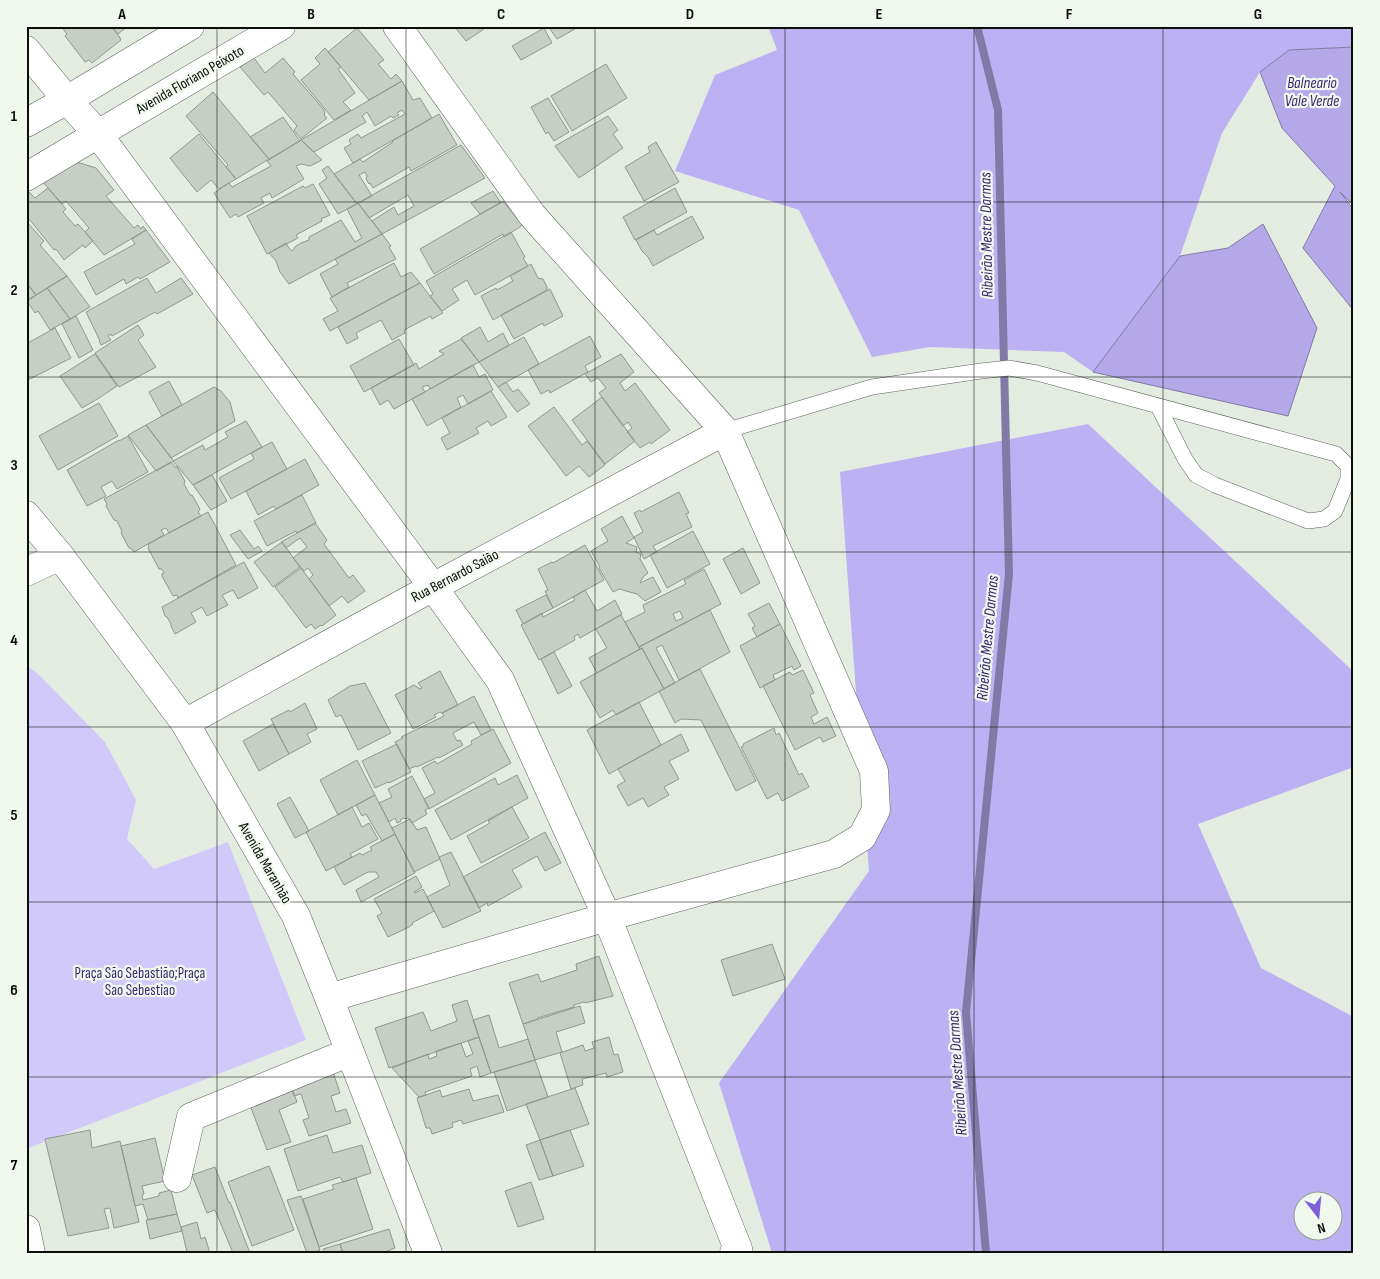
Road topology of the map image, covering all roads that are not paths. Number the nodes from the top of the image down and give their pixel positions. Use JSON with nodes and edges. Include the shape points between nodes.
{"nodes":[{"id":1,"x":190,"y":26,"type":"edge"},
{"id":2,"x":282,"y":26,"type":"edge"},
{"id":3,"x":396,"y":26,"type":"edge"},
{"id":4,"x":26,"y":50,"type":"edge"},
{"id":5,"x":67,"y":100,"type":"junction"},
{"id":6,"x":26,"y":123,"type":"edge"},
{"id":7,"x":98,"y":134,"type":"junction"},
{"id":8,"x":26,"y":177,"type":"edge"},
{"id":9,"x":1158,"y":406,"type":"junction"},
{"id":10,"x":725,"y":431,"type":"junction"},
{"id":11,"x":26,"y":515,"type":"edge"},
{"id":12,"x":60,"y":556,"type":"junction"},
{"id":13,"x":26,"y":572,"type":"edge"},
{"id":14,"x":433,"y":587,"type":"junction"},
{"id":15,"x":185,"y":722,"type":"junction"},
{"id":16,"x":607,"y":917,"type":"junction"},
{"id":17,"x":329,"y":998,"type":"junction"},
{"id":18,"x":350,"y":1052,"type":"junction"},
{"id":19,"x":177,"y":1178,"type":"dead end"},
{"id":20,"x":26,"y":1229,"type":"edge"},
{"id":21,"x":31,"y":1253,"type":"edge"},
{"id":22,"x":428,"y":1253,"type":"edge"},
{"id":23,"x":734,"y":1253,"type":"edge"}],
"edges":[{"from":1,"to":5,"type":"street"},
{"from":2,"to":7,"type":"street","name":"Avenida Floriano Peixoto"},
{"from":3,"to":10,"type":"street","via":[[532,215]]},
{"from":4,"to":5,"type":"street"},
{"from":5,"to":6,"type":"street"},
{"from":5,"to":7,"type":"street"},
{"from":7,"to":8,"type":"street","name":"Avenida Floriano Peixoto"},
{"from":7,"to":14,"type":"street"},
{"from":9,"to":9,"type":"lane","via":[[1196,475],[1308,521],[1324,519],[1335,511],[1348,479],[1348,466],[1336,454]]},
{"from":9,"to":10,"type":"lane","via":[[1009,368],[872,387]]},
{"from":10,"to":14,"type":"street","name":"Rua Bernardo Saião"},
{"from":10,"to":16,"type":"street","via":[[874,772],[876,810],[862,838],[834,854]]},
{"from":11,"to":12,"type":"street","name":"Avenida Maranhão"},
{"from":12,"to":13,"type":"street"},
{"from":12,"to":15,"type":"street","name":"Avenida Maranhão"},
{"from":14,"to":15,"type":"street","name":"Rua Bernardo Saião"},
{"from":14,"to":16,"type":"street","via":[[500,680]]},
{"from":15,"to":17,"type":"street","name":"Avenida Maranhão","via":[[296,916]]},
{"from":16,"to":17,"type":"street"},
{"from":16,"to":23,"type":"street","via":[[738,1249]]},
{"from":17,"to":18,"type":"street","name":"Avenida Maranhão"},
{"from":18,"to":19,"type":"street","via":[[191,1117]]},
{"from":18,"to":22,"type":"street","name":"Avenida Maranhão"},
{"from":20,"to":21,"type":"street"}]}
